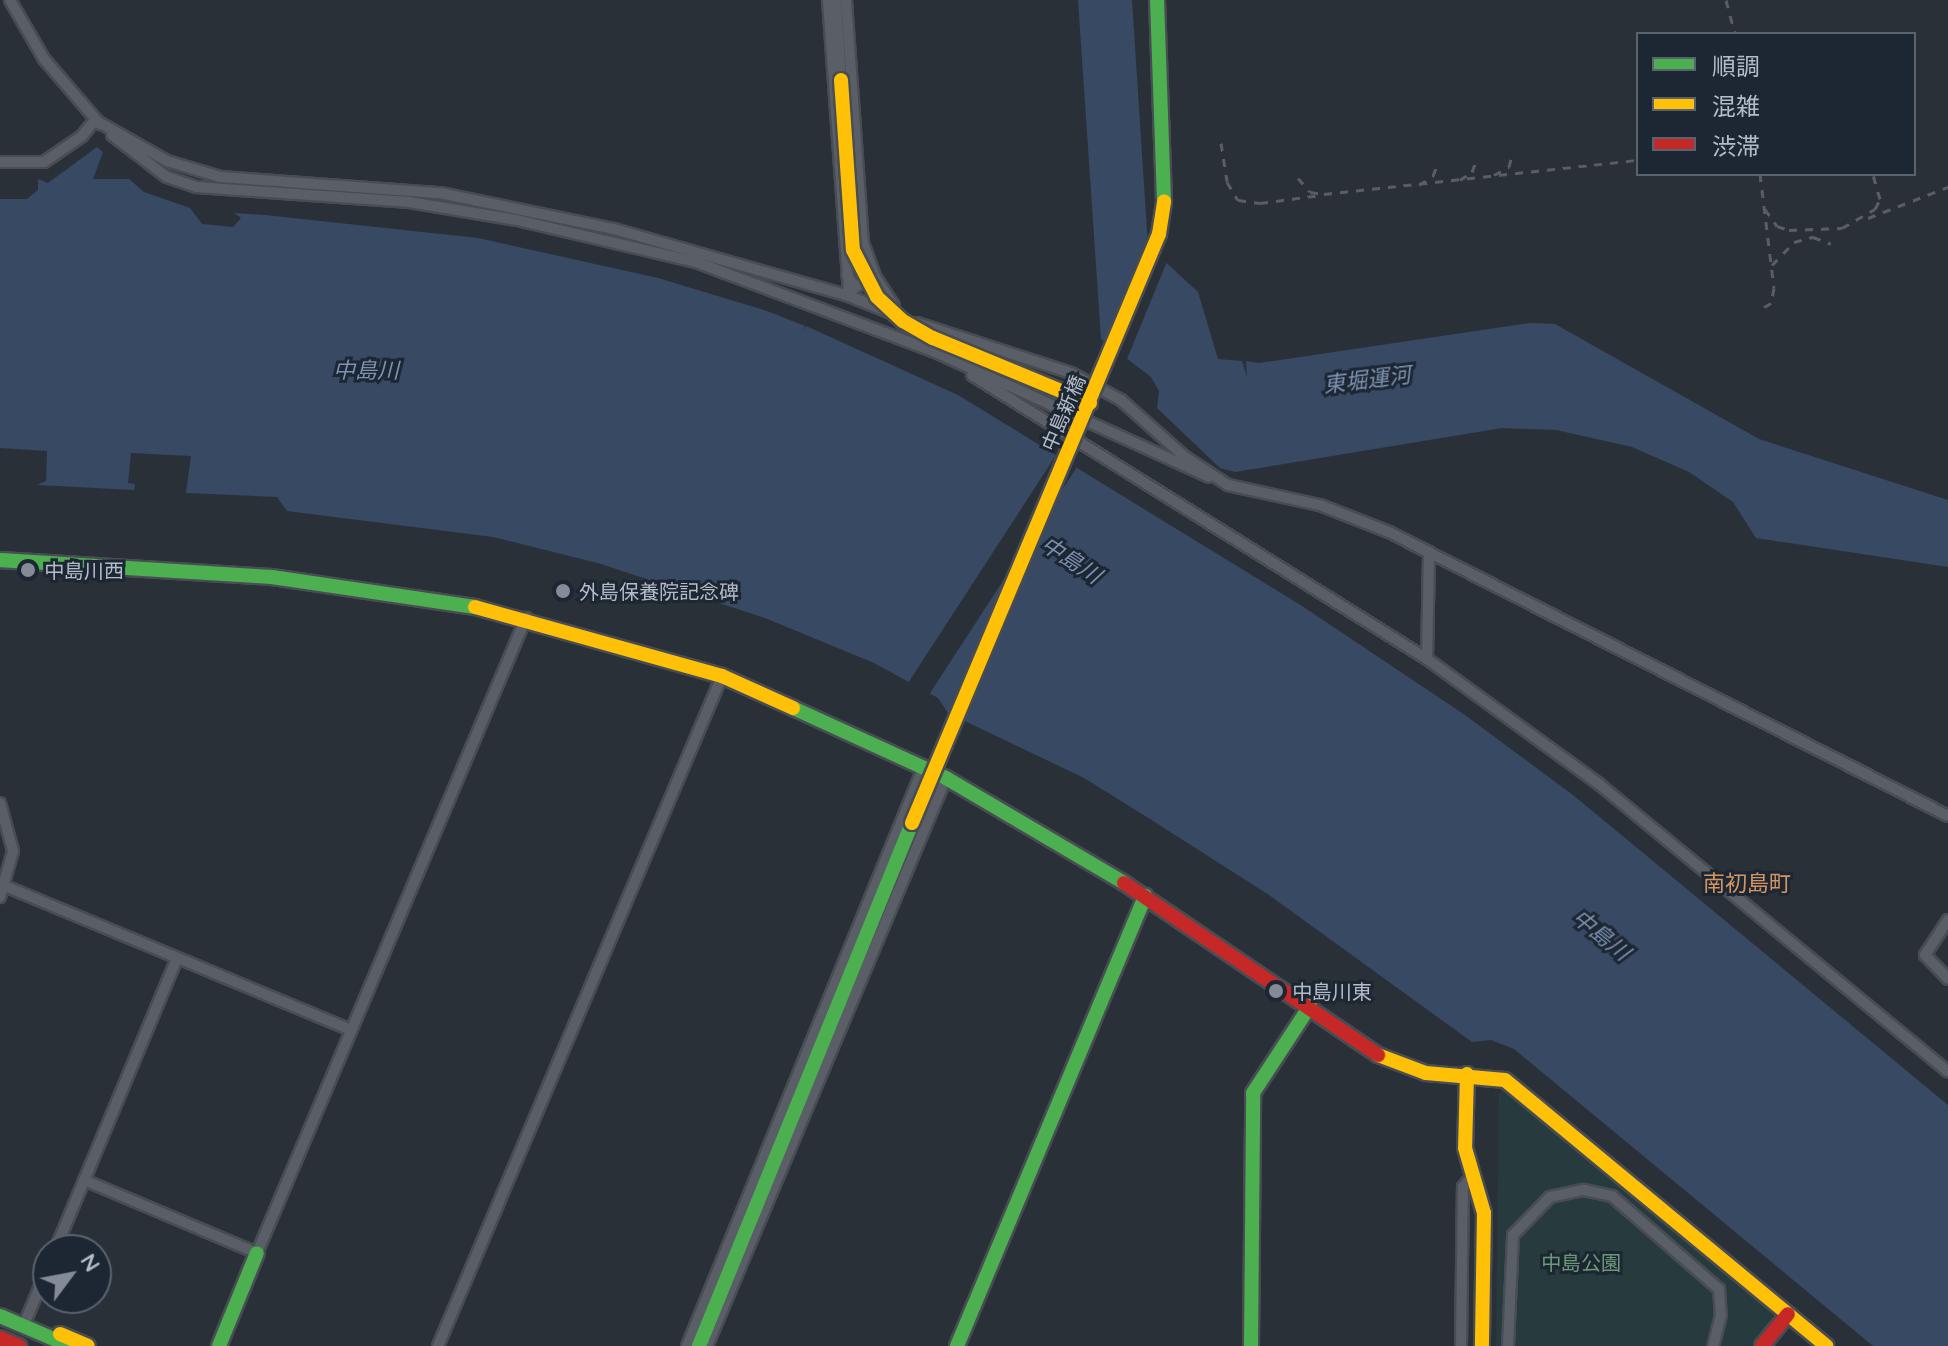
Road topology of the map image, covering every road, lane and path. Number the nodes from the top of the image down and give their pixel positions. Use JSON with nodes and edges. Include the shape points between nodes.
{"nodes":[{"id":1,"x":10,"y":0,"type":"edge"},
{"id":2,"x":828,"y":0,"type":"edge"},
{"id":3,"x":836,"y":0,"type":"edge"},
{"id":4,"x":846,"y":0,"type":"edge"},
{"id":5,"x":1157,"y":0,"type":"edge"},
{"id":6,"x":841,"y":80,"type":"joint"},
{"id":7,"x":95,"y":120,"type":"junction"},
{"id":8,"x":0,"y":162,"type":"edge"},
{"id":9,"x":843,"y":259,"type":"junction"},
{"id":10,"x":869,"y":263,"type":"junction"},
{"id":11,"x":849,"y":296,"type":"junction"},
{"id":12,"x":910,"y":320,"type":"junction"},
{"id":13,"x":933,"y":351,"type":"junction"},
{"id":14,"x":1090,"y":403,"type":"junction"},
{"id":15,"x":1228,"y":485,"type":"junction"},
{"id":16,"x":1429,"y":552,"type":"junction"},
{"id":17,"x":0,"y":560,"type":"edge"},
{"id":18,"x":526,"y":618,"type":"junction"},
{"id":19,"x":1427,"y":659,"type":"junction"},
{"id":20,"x":722,"y":676,"type":"junction"},
{"id":21,"x":924,"y":766,"type":"junction"},
{"id":22,"x":946,"y":778,"type":"junction"},
{"id":23,"x":0,"y":803,"type":"edge"},
{"id":24,"x":1948,"y":816,"type":"edge"},
{"id":25,"x":2,"y":885,"type":"edge"},
{"id":26,"x":1145,"y":896,"type":"junction"},
{"id":27,"x":0,"y":897,"type":"edge"},
{"id":28,"x":1948,"y":920,"type":"edge"},
{"id":29,"x":177,"y":958,"type":"junction"},
{"id":30,"x":1948,"y":979,"type":"edge"},
{"id":31,"x":1310,"y":1006,"type":"junction"},
{"id":32,"x":351,"y":1030,"type":"junction"},
{"id":33,"x":1948,"y":1072,"type":"edge"},
{"id":34,"x":1467,"y":1074,"type":"junction"},
{"id":35,"x":1474,"y":1174,"type":"junction"},
{"id":36,"x":84,"y":1180,"type":"junction"},
{"id":37,"x":62,"y":1234,"type":"edge"},
{"id":38,"x":257,"y":1253,"type":"junction"},
{"id":39,"x":32,"y":1306,"type":"edge"},
{"id":40,"x":0,"y":1309,"type":"edge"},
{"id":41,"x":1788,"y":1314,"type":"junction"},
{"id":42,"x":0,"y":1316,"type":"edge"},
{"id":43,"x":26,"y":1320,"type":"junction"},
{"id":44,"x":0,"y":1326,"type":"edge"},
{"id":45,"x":0,"y":1338,"type":"edge"},
{"id":46,"x":19,"y":1346,"type":"edge"},
{"id":47,"x":47,"y":1346,"type":"edge"},
{"id":48,"x":70,"y":1346,"type":"edge"},
{"id":49,"x":88,"y":1346,"type":"edge"},
{"id":50,"x":219,"y":1346,"type":"edge"},
{"id":51,"x":438,"y":1346,"type":"edge"},
{"id":52,"x":687,"y":1346,"type":"edge"},
{"id":53,"x":697,"y":1346,"type":"edge"},
{"id":54,"x":707,"y":1346,"type":"edge"},
{"id":55,"x":957,"y":1346,"type":"edge"},
{"id":56,"x":1251,"y":1346,"type":"edge"},
{"id":57,"x":1461,"y":1346,"type":"edge"},
{"id":58,"x":1482,"y":1346,"type":"edge"},
{"id":59,"x":1508,"y":1346,"type":"edge"},
{"id":60,"x":1713,"y":1346,"type":"edge"},
{"id":61,"x":1762,"y":1346,"type":"edge"},
{"id":62,"x":1826,"y":1346,"type":"edge"}],
"edges":[{"from":1,"to":7,"type":"street","via":[[44,59]]},
{"from":2,"to":9,"type":"street"},
{"from":3,"to":6,"type":"street"},
{"from":4,"to":10,"type":"street","via":[[857,192]]},
{"from":5,"to":14,"type":"main road","name":"中島新橋","bridge":true,"via":[[1166,187],[1159,234]]},
{"from":6,"to":14,"type":"main road","bridge":true,"via":[[851,237],[877,297],[903,321],[933,338]]},
{"from":7,"to":8,"type":"street","via":[[82,136],[44,162]]},
{"from":7,"to":11,"type":"street","via":[[167,161],[220,177],[440,193],[614,229]]},
{"from":7,"to":13,"type":"street","via":[[137,158],[196,187],[409,202],[593,236],[736,275]]},
{"from":9,"to":10,"type":"street","via":[[855,288],[868,281]]},
{"from":9,"to":11,"type":"street"},
{"from":10,"to":12,"type":"street","via":[[890,302]]},
{"from":11,"to":12,"type":"street"},
{"from":12,"to":15,"type":"street","via":[[1093,383]]},
{"from":13,"to":15,"type":"street"},
{"from":13,"to":19,"type":"street"},
{"from":14,"to":53,"type":"main road","name":"中島新橋","bridge":true},
{"from":15,"to":16,"type":"street","via":[[1340,511]]},
{"from":16,"to":19,"type":"street"},
{"from":16,"to":24,"type":"street"},
{"from":17,"to":18,"type":"main road","via":[[272,577],[404,593]]},
{"from":18,"to":20,"type":"main road"},
{"from":18,"to":32,"type":"street"},
{"from":19,"to":33,"type":"street","via":[[1599,784]]},
{"from":20,"to":21,"type":"main road"},
{"from":20,"to":51,"type":"street"},
{"from":21,"to":22,"type":"main road"},
{"from":21,"to":52,"type":"street"},
{"from":22,"to":26,"type":"main road"},
{"from":22,"to":54,"type":"street"},
{"from":23,"to":25,"type":"street","via":[[13,851]]},
{"from":25,"to":27,"type":"street"},
{"from":25,"to":29,"type":"street"},
{"from":26,"to":31,"type":"main road"},
{"from":26,"to":55,"type":"main road"},
{"from":28,"to":30,"type":"street","via":[[1925,955]]},
{"from":29,"to":32,"type":"street"},
{"from":29,"to":36,"type":"street"},
{"from":31,"to":34,"type":"main road","via":[[1397,1065],[1426,1073]]},
{"from":31,"to":56,"type":"main road","via":[[1253,1093]]},
{"from":32,"to":38,"type":"street"},
{"from":34,"to":35,"type":"main road","via":[[1465,1148]]},
{"from":34,"to":41,"type":"main road","via":[[1495,1075],[1517,1087]]},
{"from":35,"to":57,"type":"street","via":[[1463,1187]]},
{"from":35,"to":58,"type":"main road","via":[[1484,1213]]},
{"from":36,"to":37,"type":"street"},
{"from":36,"to":38,"type":"street"},
{"from":38,"to":50,"type":"main road"},
{"from":39,"to":43,"type":"street"},
{"from":40,"to":43,"type":"main road"},
{"from":41,"to":61,"type":"main road"},
{"from":41,"to":62,"type":"main road"},
{"from":42,"to":48,"type":"main road"},
{"from":43,"to":49,"type":"main road"},
{"from":44,"to":47,"type":"main road"},
{"from":45,"to":46,"type":"main road"},
{"from":59,"to":60,"type":"street","via":[[1513,1235],[1550,1197],[1584,1190],[1612,1196],[1719,1289],[1721,1315]]}]}
